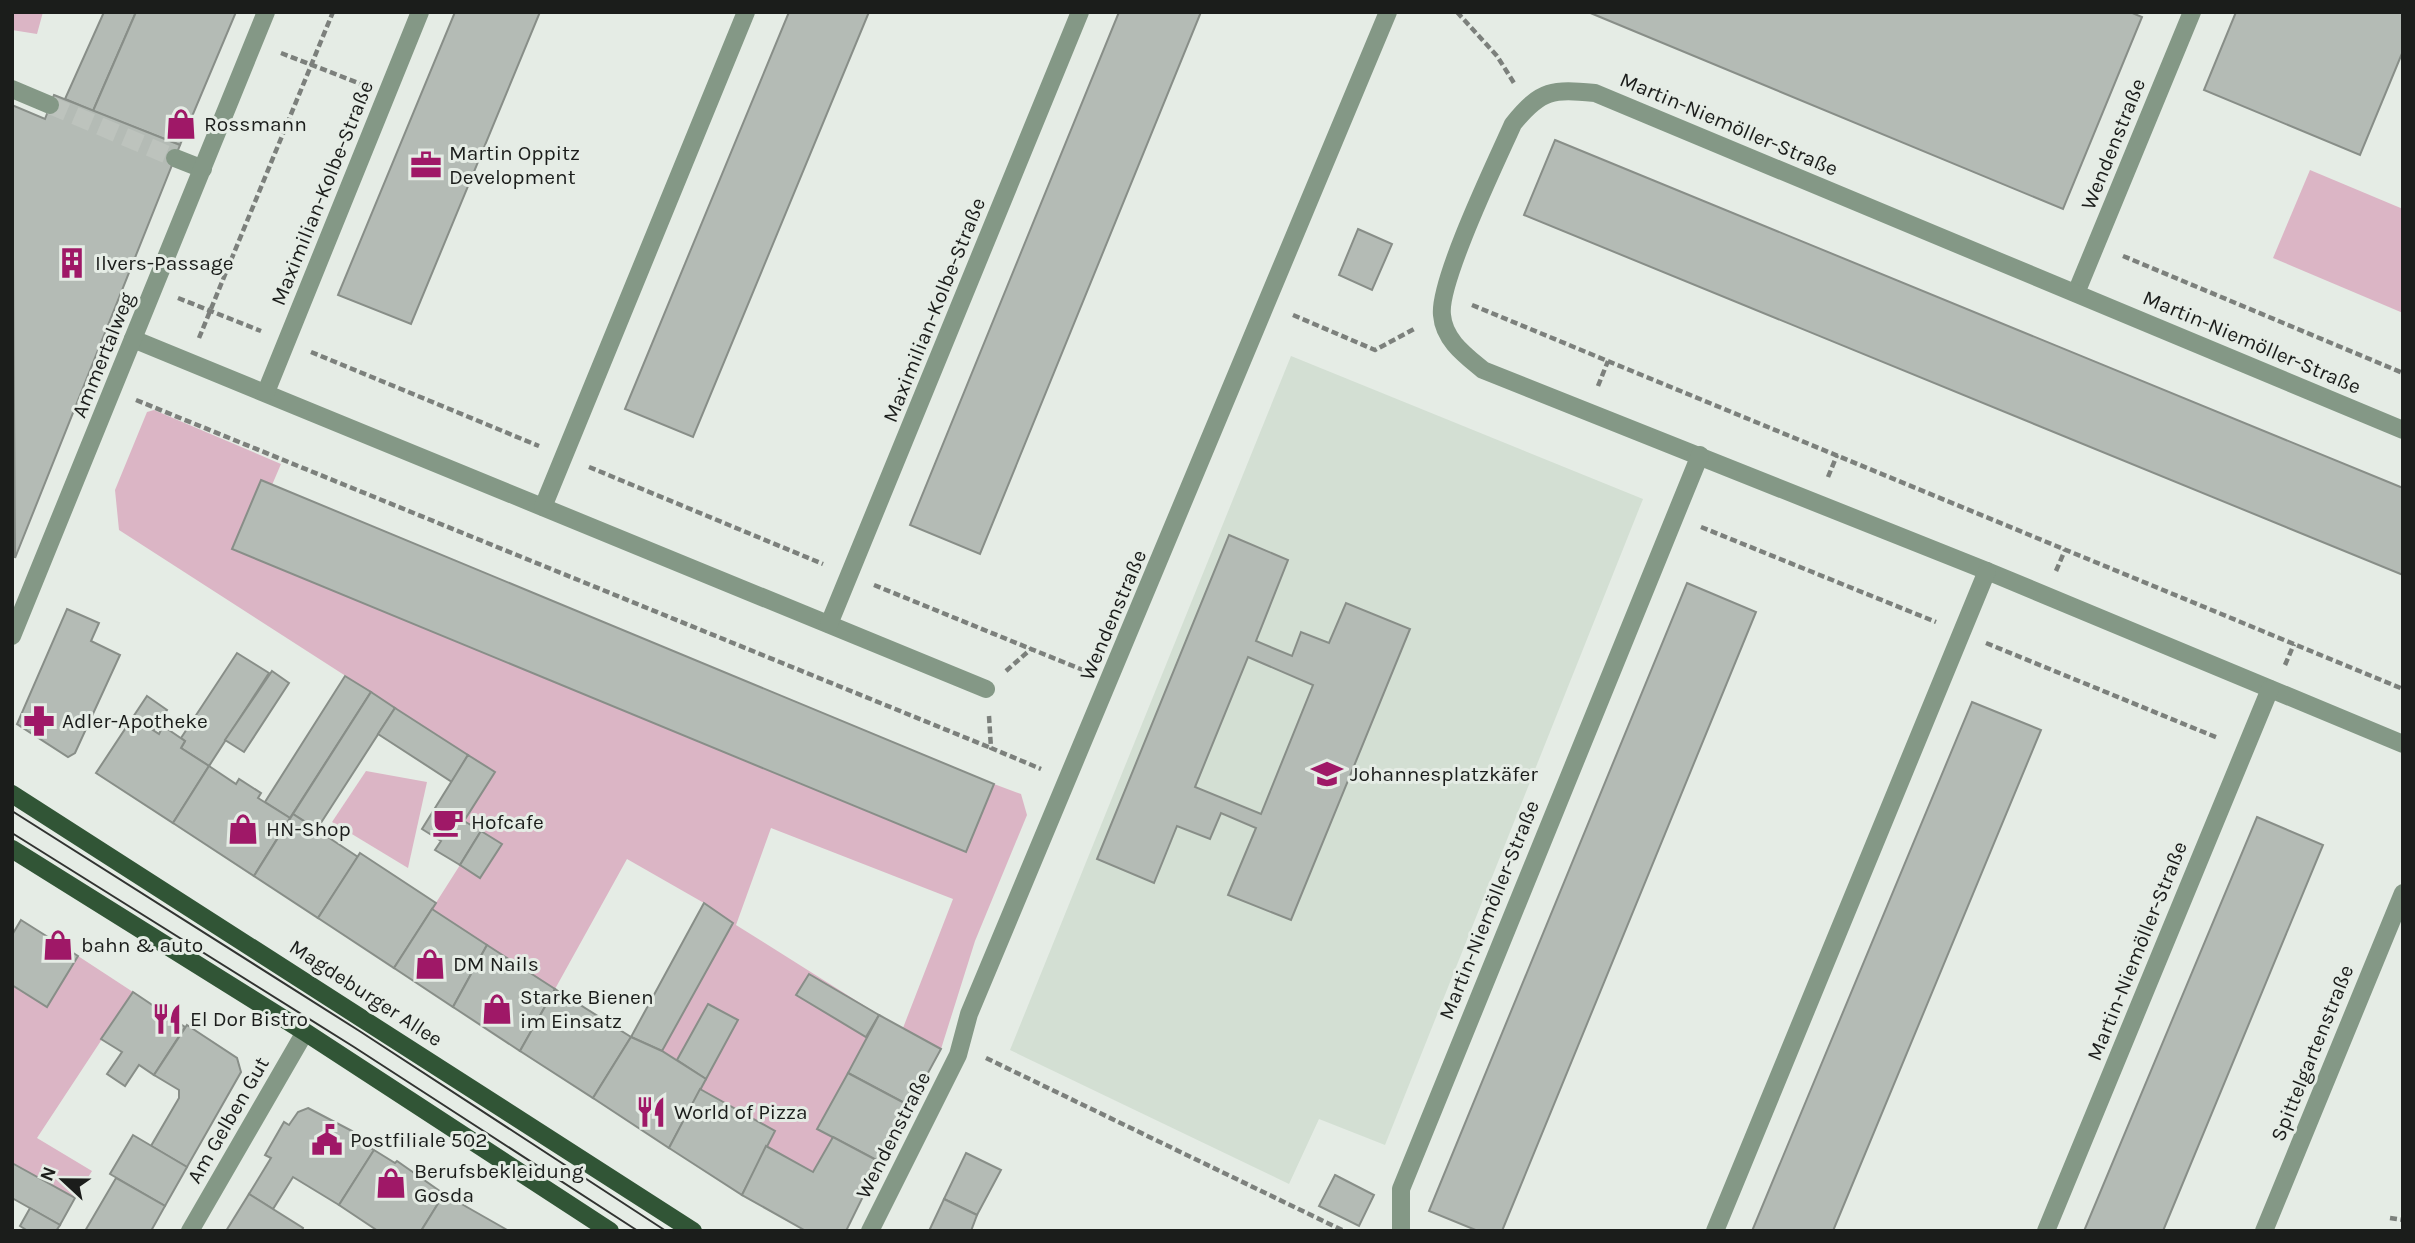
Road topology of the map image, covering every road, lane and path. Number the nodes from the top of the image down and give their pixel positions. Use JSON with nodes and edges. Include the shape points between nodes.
{"nodes":[{"id":1,"x":266,"y":12,"type":"edge"},
{"id":2,"x":332,"y":12,"type":"edge"},
{"id":3,"x":420,"y":12,"type":"edge"},
{"id":4,"x":746,"y":12,"type":"edge"},
{"id":5,"x":1080,"y":12,"type":"edge"},
{"id":6,"x":1388,"y":12,"type":"edge"},
{"id":7,"x":1457,"y":12,"type":"edge"},
{"id":8,"x":2192,"y":12,"type":"edge"},
{"id":9,"x":254,"y":42,"type":"junction"},
{"id":10,"x":311,"y":65,"type":"junction"},
{"id":11,"x":12,"y":89,"type":"edge"},
{"id":12,"x":387,"y":94,"type":"junction"},
{"id":13,"x":1528,"y":104,"type":"junction"},
{"id":14,"x":50,"y":105,"type":"tunnel mouth"},
{"id":15,"x":175,"y":158,"type":"tunnel mouth"},
{"id":16,"x":203,"y":169,"type":"junction"},
{"id":17,"x":2096,"y":245,"type":"junction"},
{"id":18,"x":2076,"y":293,"type":"junction"},
{"id":19,"x":1267,"y":303,"type":"junction"},
{"id":20,"x":1441,"y":315,"type":"junction"},
{"id":21,"x":133,"y":339,"type":"junction"},
{"id":22,"x":190,"y":361,"type":"junction"},
{"id":23,"x":2403,"y":373,"type":"edge"},
{"id":24,"x":113,"y":390,"type":"junction"},
{"id":25,"x":266,"y":391,"type":"junction"},
{"id":26,"x":2403,"y":430,"type":"edge"},
{"id":27,"x":1700,"y":455,"type":"junction"},
{"id":28,"x":543,"y":507,"type":"junction"},
{"id":29,"x":1987,"y":571,"type":"junction"},
{"id":30,"x":830,"y":624,"type":"junction"},
{"id":31,"x":12,"y":636,"type":"edge"},
{"id":32,"x":1110,"y":681,"type":"junction"},
{"id":33,"x":986,"y":689,"type":"junction"},
{"id":34,"x":2270,"y":689,"type":"junction"},
{"id":35,"x":2403,"y":689,"type":"edge"},
{"id":36,"x":2403,"y":744,"type":"edge"},
{"id":37,"x":991,"y":748,"type":"junction"},
{"id":38,"x":1020,"y":762,"type":"dead end"},
{"id":39,"x":12,"y":794,"type":"edge"},
{"id":40,"x":12,"y":849,"type":"edge"},
{"id":41,"x":2403,"y":894,"type":"edge"},
{"id":42,"x":305,"y":1032,"type":"junction"},
{"id":43,"x":958,"y":1055,"type":"junction"},
{"id":44,"x":2390,"y":1219,"type":"dead end"},
{"id":45,"x":2403,"y":1220,"type":"edge"},
{"id":46,"x":190,"y":1231,"type":"edge"},
{"id":47,"x":610,"y":1231,"type":"edge"},
{"id":48,"x":694,"y":1231,"type":"edge"},
{"id":49,"x":870,"y":1231,"type":"edge"},
{"id":50,"x":1344,"y":1231,"type":"edge"},
{"id":51,"x":1401,"y":1231,"type":"edge"},
{"id":52,"x":1715,"y":1231,"type":"edge"},
{"id":53,"x":2046,"y":1231,"type":"edge"},
{"id":54,"x":2264,"y":1231,"type":"edge"}],
"edges":[{"from":1,"to":9,"type":"street","name":"Ammertalweg"},
{"from":2,"to":10,"type":"path"},
{"from":3,"to":12,"type":"street","name":"Maximilian-Kolbe-Straße"},
{"from":4,"to":28,"type":"street"},
{"from":5,"to":30,"type":"street","name":"Maximilian-Kolbe-Straße"},
{"from":6,"to":19,"type":"street","name":"Wendenstraße"},
{"from":7,"to":13,"type":"path","via":[[1497,56]]},
{"from":8,"to":17,"type":"street","name":"Wendenstraße"},
{"from":9,"to":10,"type":"path"},
{"from":9,"to":16,"type":"street","name":"Ammertalweg"},
{"from":10,"to":12,"type":"path"},
{"from":10,"to":22,"type":"path"},
{"from":11,"to":14,"type":"street"},
{"from":12,"to":25,"type":"street","name":"Maximilian-Kolbe-Straße"},
{"from":13,"to":18,"type":"street","name":"Martin-Niemöller-Straße","via":[[1557,89],[1595,93]]},
{"from":13,"to":20,"type":"street","via":[[1513,124],[1456,259]]},
{"from":15,"to":16,"type":"street"},
{"from":16,"to":21,"type":"street","name":"Ammertalweg"},
{"from":17,"to":18,"type":"street","name":"Wendenstraße"},
{"from":17,"to":23,"type":"path"},
{"from":18,"to":26,"type":"street","name":"Martin-Niemöller-Straße"},
{"from":19,"to":20,"type":"path","via":[[1375,349]]},
{"from":19,"to":32,"type":"street","name":"Wendenstraße"},
{"from":20,"to":27,"type":"street","via":[[1455,347],[1483,370]]},
{"from":20,"to":35,"type":"path","via":[[1472,305]]},
{"from":21,"to":22,"type":"street"},
{"from":21,"to":24,"type":"street","name":"Ammertalweg"},
{"from":22,"to":25,"type":"street"},
{"from":24,"to":31,"type":"street","name":"Ammertalweg"},
{"from":24,"to":37,"type":"path"},
{"from":25,"to":28,"type":"street"},
{"from":27,"to":29,"type":"street"},
{"from":27,"to":51,"type":"street","name":"Martin-Niemöller-Straße","via":[[1401,1189]]},
{"from":28,"to":30,"type":"street"},
{"from":29,"to":34,"type":"street"},
{"from":29,"to":52,"type":"street"},
{"from":30,"to":33,"type":"street"},
{"from":32,"to":33,"type":"path","via":[[1031,649]]},
{"from":32,"to":43,"type":"street","name":"Wendenstraße","via":[[968,1014]]},
{"from":33,"to":37,"type":"path"},
{"from":34,"to":36,"type":"street"},
{"from":34,"to":53,"type":"street","name":"Martin-Niemöller-Straße"},
{"from":37,"to":38,"type":"path"},
{"from":39,"to":48,"type":"main road","name":"Magdeburger Allee"},
{"from":40,"to":42,"type":"main road"},
{"from":41,"to":54,"type":"street","name":"Spittelgartenstraße"},
{"from":42,"to":46,"type":"street","name":"Am Gelben Gut"},
{"from":42,"to":47,"type":"main road"},
{"from":43,"to":49,"type":"street","name":"Wendenstraße"},
{"from":43,"to":50,"type":"path","via":[[980,1055]]},
{"from":44,"to":45,"type":"path"}]}
